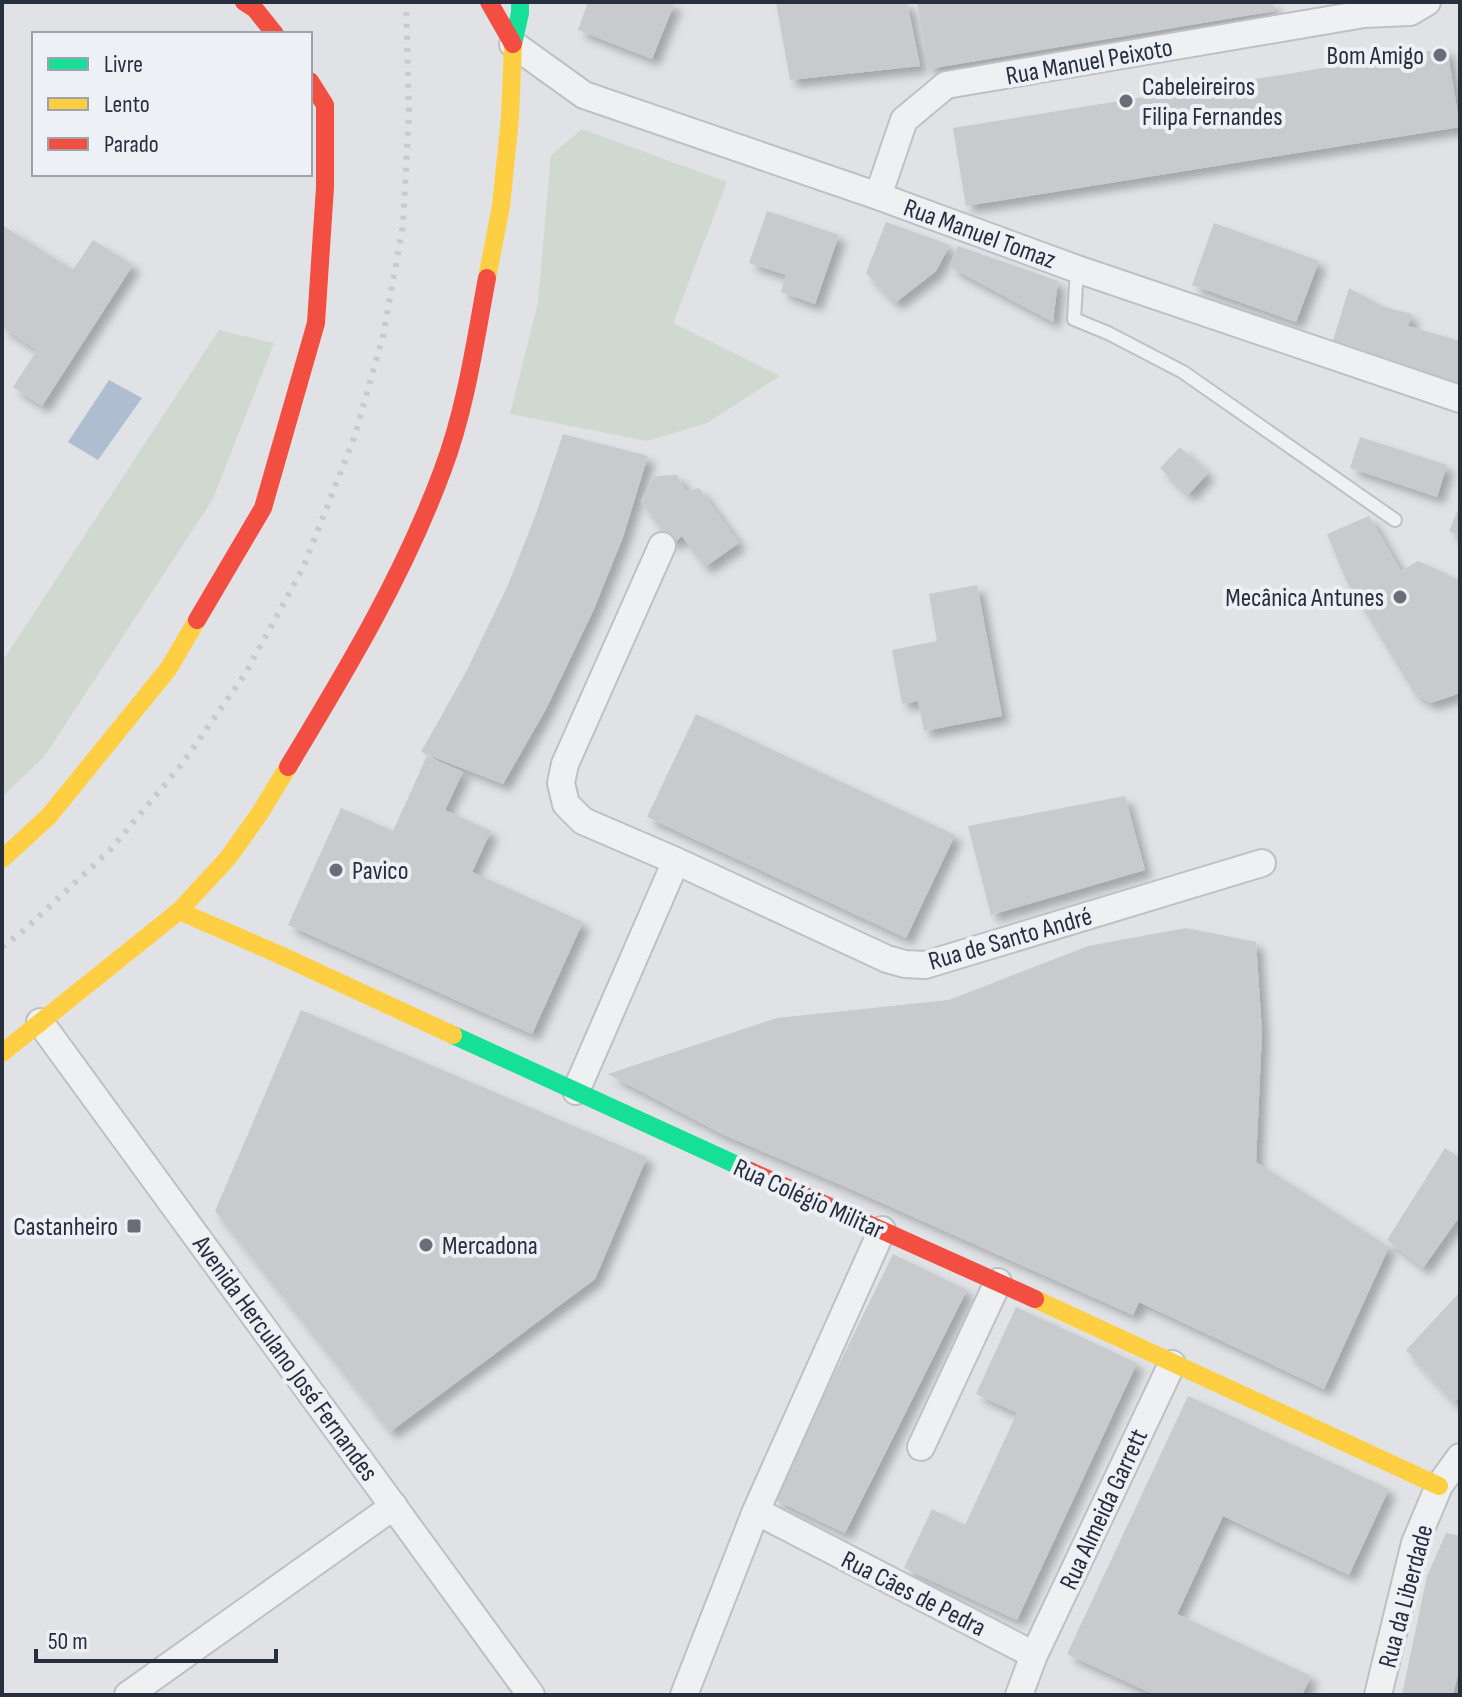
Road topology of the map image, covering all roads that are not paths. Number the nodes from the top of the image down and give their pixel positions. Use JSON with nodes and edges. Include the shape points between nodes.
{"nodes":[{"id":1,"x":244,"y":2,"type":"edge"},
{"id":2,"x":489,"y":2,"type":"edge"},
{"id":3,"x":507,"y":2,"type":"edge"},
{"id":4,"x":520,"y":2,"type":"edge"},
{"id":5,"x":1427,"y":2,"type":"edge"},
{"id":6,"x":1363,"y":8,"type":"edge"},
{"id":7,"x":273,"y":32,"type":"edge"},
{"id":8,"x":513,"y":44,"type":"junction"},
{"id":9,"x":312,"y":84,"type":"edge"},
{"id":10,"x":878,"y":196,"type":"junction"},
{"id":11,"x":1077,"y":269,"type":"junction"},
{"id":12,"x":1460,"y":399,"type":"edge"},
{"id":13,"x":1395,"y":520,"type":"dead end"},
{"id":14,"x":662,"y":546,"type":"dead end"},
{"id":15,"x":2,"y":859,"type":"edge"},
{"id":16,"x":676,"y":861,"type":"junction"},
{"id":17,"x":1262,"y":863,"type":"dead end"},
{"id":18,"x":179,"y":911,"type":"junction"},
{"id":19,"x":40,"y":1022,"type":"junction"},
{"id":20,"x":2,"y":1053,"type":"edge"},
{"id":21,"x":576,"y":1091,"type":"junction"},
{"id":22,"x":882,"y":1230,"type":"junction"},
{"id":23,"x":998,"y":1282,"type":"junction"},
{"id":24,"x":1172,"y":1364,"type":"junction"},
{"id":25,"x":921,"y":1447,"type":"dead end"},
{"id":26,"x":1460,"y":1457,"type":"edge"},
{"id":27,"x":1439,"y":1486,"type":"junction"},
{"id":28,"x":394,"y":1506,"type":"junction"},
{"id":29,"x":756,"y":1511,"type":"junction"},
{"id":30,"x":1034,"y":1655,"type":"junction"},
{"id":31,"x":128,"y":1695,"type":"edge"},
{"id":32,"x":531,"y":1695,"type":"edge"},
{"id":33,"x":684,"y":1695,"type":"edge"},
{"id":34,"x":1019,"y":1695,"type":"edge"},
{"id":35,"x":1378,"y":1695,"type":"edge"}],
"edges":[{"from":1,"to":7,"type":"main road"},
{"from":2,"to":8,"type":"main road"},
{"from":3,"to":8,"type":"main road"},
{"from":4,"to":8,"type":"main road"},
{"from":5,"to":6,"type":"street","name":"Rua Manuel Peixoto","via":[[1410,12]]},
{"from":6,"to":10,"type":"street","name":"Rua Manuel Peixoto","via":[[946,85],[904,120]]},
{"from":8,"to":10,"type":"street","name":"Rua Manuel Tomaz","via":[[584,95]]},
{"from":8,"to":18,"type":"main road","via":[[501,206],[464,399],[444,467],[411,548],[349,667],[260,813],[228,858]]},
{"from":9,"to":15,"type":"main road","via":[[325,105],[316,323],[263,508],[169,668],[49,816]]},
{"from":10,"to":11,"type":"street","name":"Rua Manuel Tomaz"},
{"from":11,"to":12,"type":"street","name":"Rua Manuel Tomaz"},
{"from":11,"to":13,"type":"lane","via":[[1074,319],[1183,372]]},
{"from":14,"to":16,"type":"street","name":"Rua de Santo André","via":[[561,783],[566,804],[583,821]]},
{"from":16,"to":17,"type":"street","name":"Rua de Santo André","via":[[887,959],[925,965]]},
{"from":16,"to":21,"type":"street"},
{"from":18,"to":19,"type":"main road"},
{"from":18,"to":21,"type":"main road","name":"Rua Colégio Militar"},
{"from":19,"to":20,"type":"main road"},
{"from":19,"to":28,"type":"street","name":"Avenida Herculano José Fernandes"},
{"from":21,"to":22,"type":"main road","name":"Rua Colégio Militar"},
{"from":22,"to":23,"type":"main road","name":"Rua Colégio Militar"},
{"from":22,"to":29,"type":"street"},
{"from":23,"to":24,"type":"main road","name":"Rua Colégio Militar"},
{"from":23,"to":25,"type":"street"},
{"from":24,"to":27,"type":"main road","name":"Rua Colégio Militar"},
{"from":24,"to":30,"type":"street","name":"Rua Almeida Garrett"},
{"from":26,"to":27,"type":"street","name":"Rua da Liberdade"},
{"from":27,"to":35,"type":"street","name":"Rua da Liberdade","via":[[1415,1543]]},
{"from":28,"to":31,"type":"street"},
{"from":28,"to":32,"type":"street","name":"Avenida Herculano José Fernandes"},
{"from":29,"to":30,"type":"street","name":"Rua Cães de Pedra"},
{"from":29,"to":33,"type":"street"},
{"from":30,"to":34,"type":"street"}]}
